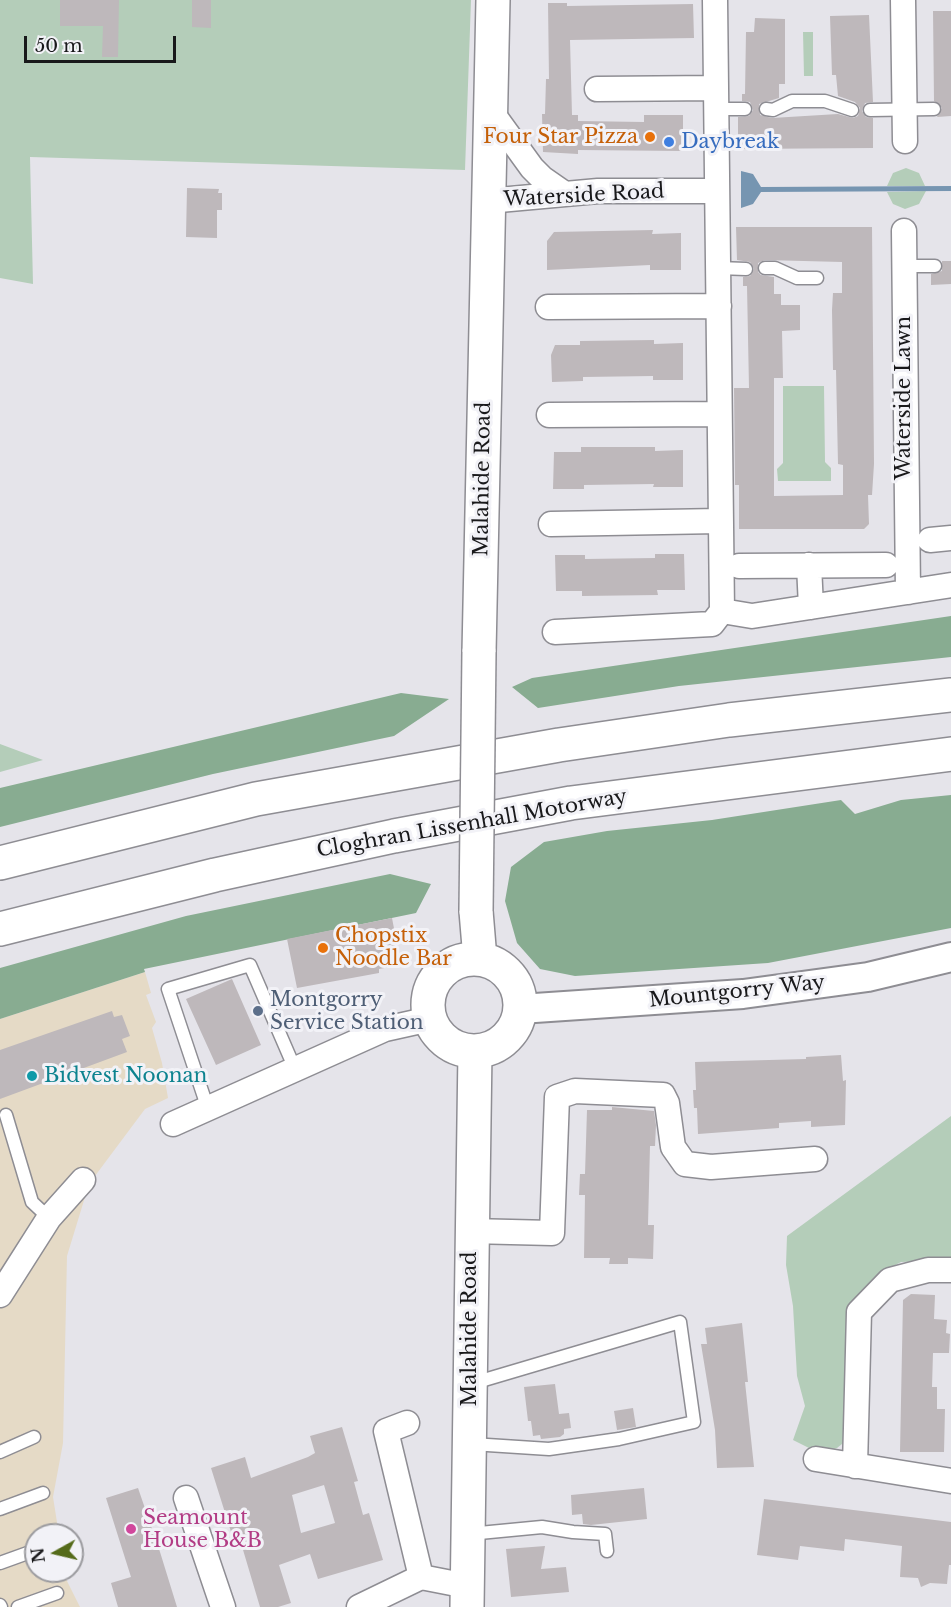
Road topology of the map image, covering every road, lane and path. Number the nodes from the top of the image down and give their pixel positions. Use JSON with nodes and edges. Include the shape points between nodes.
{"nodes":[{"id":1,"x":493,"y":0,"type":"edge"},
{"id":2,"x":715,"y":0,"type":"edge"},
{"id":3,"x":903,"y":0,"type":"edge"},
{"id":4,"x":597,"y":89,"type":"dead end"},
{"id":5,"x":716,"y":98,"type":"junction"},
{"id":6,"x":766,"y":109,"type":"dead end"},
{"id":7,"x":934,"y":109,"type":"dead end"},
{"id":8,"x":490,"y":110,"type":"junction"},
{"id":9,"x":744,"y":110,"type":"dead end"},
{"id":10,"x":852,"y":110,"type":"dead end"},
{"id":11,"x":870,"y":110,"type":"dead end"},
{"id":12,"x":904,"y":110,"type":"junction"},
{"id":13,"x":905,"y":141,"type":"dead end"},
{"id":14,"x":716,"y":191,"type":"junction"},
{"id":15,"x":565,"y":194,"type":"junction"},
{"id":16,"x":488,"y":201,"type":"junction"},
{"id":17,"x":904,"y":231,"type":"dead end"},
{"id":18,"x":904,"y":266,"type":"junction"},
{"id":19,"x":935,"y":266,"type":"dead end"},
{"id":20,"x":718,"y":268,"type":"junction"},
{"id":21,"x":765,"y":268,"type":"dead end"},
{"id":22,"x":746,"y":269,"type":"dead end"},
{"id":23,"x":817,"y":278,"type":"dead end"},
{"id":24,"x":719,"y":306,"type":"junction"},
{"id":25,"x":548,"y":307,"type":"dead end"},
{"id":26,"x":719,"y":414,"type":"junction"},
{"id":27,"x":549,"y":415,"type":"dead end"},
{"id":28,"x":720,"y":521,"type":"junction"},
{"id":29,"x":551,"y":524,"type":"dead end"},
{"id":30,"x":896,"y":564,"type":"junction"},
{"id":31,"x":809,"y":565,"type":"junction"},
{"id":32,"x":739,"y":566,"type":"dead end"},
{"id":33,"x":951,"y":585,"type":"edge"},
{"id":34,"x":908,"y":592,"type":"junction"},
{"id":35,"x":811,"y":607,"type":"junction"},
{"id":36,"x":722,"y":611,"type":"junction"},
{"id":37,"x":555,"y":632,"type":"dead end"},
{"id":38,"x":951,"y":695,"type":"edge"},
{"id":39,"x":951,"y":754,"type":"edge"},
{"id":40,"x":0,"y":863,"type":"edge"},
{"id":41,"x":0,"y":928,"type":"edge"},
{"id":42,"x":951,"y":957,"type":"edge"},
{"id":43,"x":480,"y":959,"type":"junction"},
{"id":44,"x":520,"y":1009,"type":"junction"},
{"id":45,"x":430,"y":1019,"type":"junction"},
{"id":46,"x":475,"y":1051,"type":"junction"},
{"id":47,"x":295,"y":1069,"type":"junction"},
{"id":48,"x":208,"y":1109,"type":"junction"},
{"id":49,"x":6,"y":1115,"type":"dead end"},
{"id":50,"x":173,"y":1124,"type":"dead end"},
{"id":51,"x":815,"y":1159,"type":"dead end"},
{"id":52,"x":83,"y":1180,"type":"dead end"},
{"id":53,"x":49,"y":1218,"type":"junction"},
{"id":54,"x":470,"y":1231,"type":"junction"},
{"id":55,"x":951,"y":1270,"type":"edge"},
{"id":56,"x":0,"y":1295,"type":"edge"},
{"id":57,"x":469,"y":1377,"type":"junction"},
{"id":58,"x":407,"y":1423,"type":"dead end"},
{"id":59,"x":34,"y":1437,"type":"dead end"},
{"id":60,"x":469,"y":1444,"type":"junction"},
{"id":61,"x":0,"y":1452,"type":"edge"},
{"id":62,"x":816,"y":1459,"type":"dead end"},
{"id":63,"x":855,"y":1466,"type":"junction"},
{"id":64,"x":951,"y":1481,"type":"edge"},
{"id":65,"x":43,"y":1493,"type":"dead end"},
{"id":66,"x":186,"y":1498,"type":"dead end"},
{"id":67,"x":0,"y":1509,"type":"edge"},
{"id":68,"x":468,"y":1534,"type":"junction"},
{"id":69,"x":607,"y":1551,"type":"dead end"},
{"id":70,"x":24,"y":1554,"type":"edge"},
{"id":71,"x":0,"y":1563,"type":"edge"},
{"id":72,"x":422,"y":1577,"type":"junction"},
{"id":73,"x":57,"y":1593,"type":"dead end"},
{"id":74,"x":467,"y":1597,"type":"edge"},
{"id":75,"x":18,"y":1607,"type":"edge"},
{"id":76,"x":223,"y":1607,"type":"edge"},
{"id":77,"x":359,"y":1607,"type":"edge"}],
"edges":[{"from":1,"to":8,"type":"main road","name":"Malahide Road"},
{"from":2,"to":5,"type":"street"},
{"from":3,"to":12,"type":"street"},
{"from":4,"to":5,"type":"street"},
{"from":5,"to":9,"type":"lane"},
{"from":5,"to":14,"type":"street"},
{"from":6,"to":10,"type":"lane","via":[[773,110],[792,101],[825,101]]},
{"from":7,"to":12,"type":"lane"},
{"from":8,"to":15,"type":"street","via":[[537,173]]},
{"from":8,"to":16,"type":"main road","name":"Malahide Road"},
{"from":11,"to":12,"type":"lane"},
{"from":12,"to":13,"type":"street"},
{"from":14,"to":15,"type":"street","name":"Waterside Road"},
{"from":14,"to":20,"type":"street"},
{"from":15,"to":16,"type":"street","name":"Waterside Road"},
{"from":16,"to":43,"type":"main road","name":"Malahide Road","bridge":true,"via":[[476,910]]},
{"from":17,"to":18,"type":"street","name":"Waterside Lawn"},
{"from":18,"to":19,"type":"lane"},
{"from":18,"to":30,"type":"street","name":"Waterside Lawn"},
{"from":20,"to":22,"type":"lane"},
{"from":20,"to":24,"type":"street"},
{"from":21,"to":23,"type":"lane","via":[[797,278]]},
{"from":24,"to":25,"type":"street"},
{"from":24,"to":26,"type":"street"},
{"from":26,"to":27,"type":"street"},
{"from":26,"to":28,"type":"street"},
{"from":28,"to":29,"type":"street"},
{"from":28,"to":36,"type":"street"},
{"from":30,"to":31,"type":"street"},
{"from":30,"to":34,"type":"street","name":"Waterside Lawn"},
{"from":31,"to":32,"type":"street"},
{"from":31,"to":35,"type":"street"},
{"from":33,"to":34,"type":"street"},
{"from":34,"to":35,"type":"street"},
{"from":35,"to":36,"type":"street","via":[[752,616]]},
{"from":36,"to":37,"type":"street","via":[[712,624]]},
{"from":38,"to":40,"type":"main road","via":[[729,720],[559,745],[256,799]]},
{"from":39,"to":41,"type":"main road","name":"Cloghran Lissenhall Motorway","via":[[559,805],[215,875]]},
{"from":42,"to":44,"type":"street","name":"Mountgorry Way","via":[[868,977],[743,994]]},
{"from":43,"to":44,"type":"main road","via":[[493,963],[514,981]]},
{"from":43,"to":45,"type":"main road","via":[[454,963],[434,980],[428,1006]]},
{"from":44,"to":46,"type":"main road","via":[[510,1034],[501,1043]]},
{"from":45,"to":46,"type":"main road","via":[[447,1042]]},
{"from":45,"to":47,"type":"street","via":[[385,1029]]},
{"from":46,"to":54,"type":"main road","name":"Malahide Road"},
{"from":47,"to":48,"type":"street"},
{"from":47,"to":48,"type":"lane","via":[[250,964],[168,989]]},
{"from":48,"to":50,"type":"street"},
{"from":49,"to":53,"type":"lane","via":[[32,1202]]},
{"from":51,"to":54,"type":"street","via":[[711,1167],[685,1164],[673,1147],[663,1095],[575,1091],[557,1097],[552,1233]]},
{"from":52,"to":53,"type":"street"},
{"from":53,"to":56,"type":"street"},
{"from":54,"to":57,"type":"main road","name":"Malahide Road"},
{"from":55,"to":63,"type":"street","via":[[928,1270],[890,1280],[859,1312]]},
{"from":57,"to":60,"type":"main road","name":"Malahide Road"},
{"from":57,"to":60,"type":"lane","via":[[484,1380],[680,1322],[694,1422],[549,1449]]},
{"from":58,"to":72,"type":"street","via":[[386,1431]]},
{"from":59,"to":61,"type":"lane"},
{"from":60,"to":68,"type":"main road","name":"Malahide Road"},
{"from":62,"to":63,"type":"street"},
{"from":63,"to":64,"type":"street"},
{"from":65,"to":67,"type":"lane"},
{"from":66,"to":76,"type":"street"},
{"from":68,"to":69,"type":"lane","via":[[542,1527],[605,1534]]},
{"from":68,"to":74,"type":"main road","name":"Malahide Road"},
{"from":70,"to":71,"type":"lane"},
{"from":72,"to":74,"type":"street"},
{"from":72,"to":77,"type":"street"},
{"from":73,"to":75,"type":"lane"}]}
